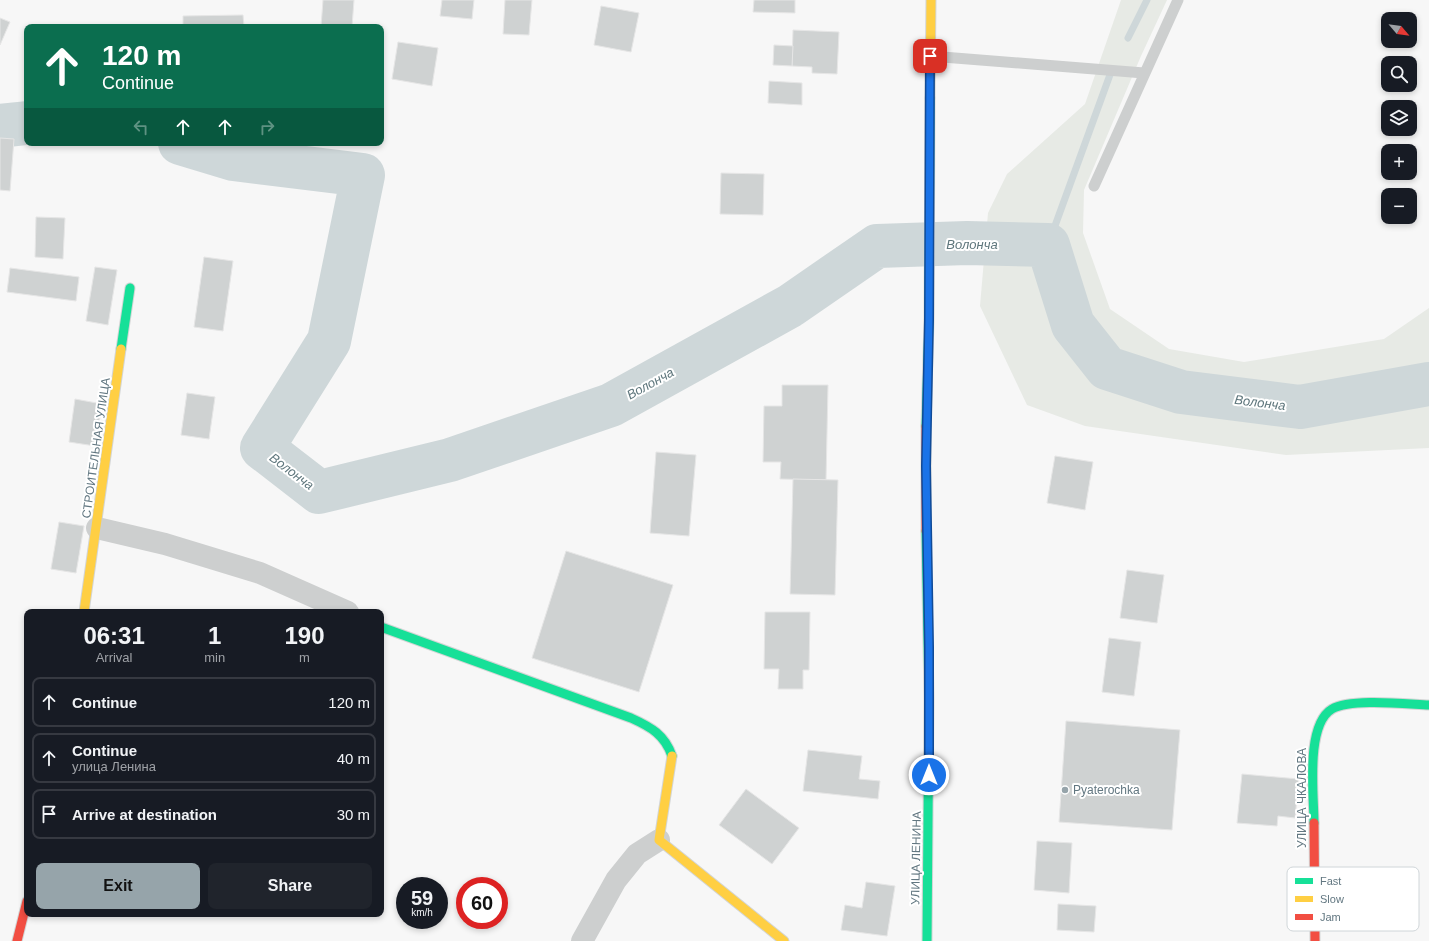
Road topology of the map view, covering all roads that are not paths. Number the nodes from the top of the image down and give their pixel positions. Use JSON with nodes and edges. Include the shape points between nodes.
{"nodes":[{"id":1,"x":931,"y":0,"type":"edge"},
{"id":2,"x":1178,"y":0,"type":"edge"},
{"id":3,"x":930,"y":56,"type":"junction"},
{"id":4,"x":1144,"y":73,"type":"junction"},
{"id":5,"x":1094,"y":186,"type":"dead end"},
{"id":6,"x":130,"y":288,"type":"dead end"},
{"id":7,"x":97,"y":528,"type":"junction"},
{"id":8,"x":84,"y":609,"type":"edge"},
{"id":9,"x":341,"y":609,"type":"edge"},
{"id":10,"x":384,"y":627,"type":"edge"},
{"id":11,"x":1429,"y":704,"type":"edge"},
{"id":12,"x":659,"y":840,"type":"junction"},
{"id":13,"x":1315,"y":867,"type":"edge"},
{"id":14,"x":24,"y":913,"type":"edge"},
{"id":15,"x":1315,"y":931,"type":"edge"},
{"id":16,"x":17,"y":941,"type":"edge"},
{"id":17,"x":582,"y":941,"type":"edge"},
{"id":18,"x":784,"y":941,"type":"edge"},
{"id":19,"x":927,"y":941,"type":"edge"},
{"id":20,"x":1315,"y":941,"type":"edge"}],
"edges":[{"from":1,"to":3,"type":"street"},
{"from":2,"to":4,"type":"lane"},
{"from":3,"to":4,"type":"lane"},
{"from":3,"to":19,"type":"street","name":"УЛИЦА ЛЕНИНА","via":[[926,466],[930,699]]},
{"from":4,"to":5,"type":"lane"},
{"from":6,"to":7,"type":"street","name":"СТРОИТЕЛЬНАЯ УЛИЦА"},
{"from":7,"to":8,"type":"street","name":"СТРОИТЕЛЬНАЯ УЛИЦА"},
{"from":7,"to":9,"type":"street","via":[[165,544],[260,574]]},
{"from":10,"to":12,"type":"street","via":[[658,730],[668,742],[672,756]]},
{"from":11,"to":13,"type":"street","name":"УЛИЦА ЧКАЛОВА","via":[[1353,704],[1332,709],[1320,725],[1314,744]]},
{"from":12,"to":17,"type":"street","via":[[637,854],[616,880]]},
{"from":12,"to":18,"type":"street"},
{"from":14,"to":16,"type":"street"},
{"from":15,"to":20,"type":"street","name":"УЛИЦА ЧКАЛОВА"}]}
